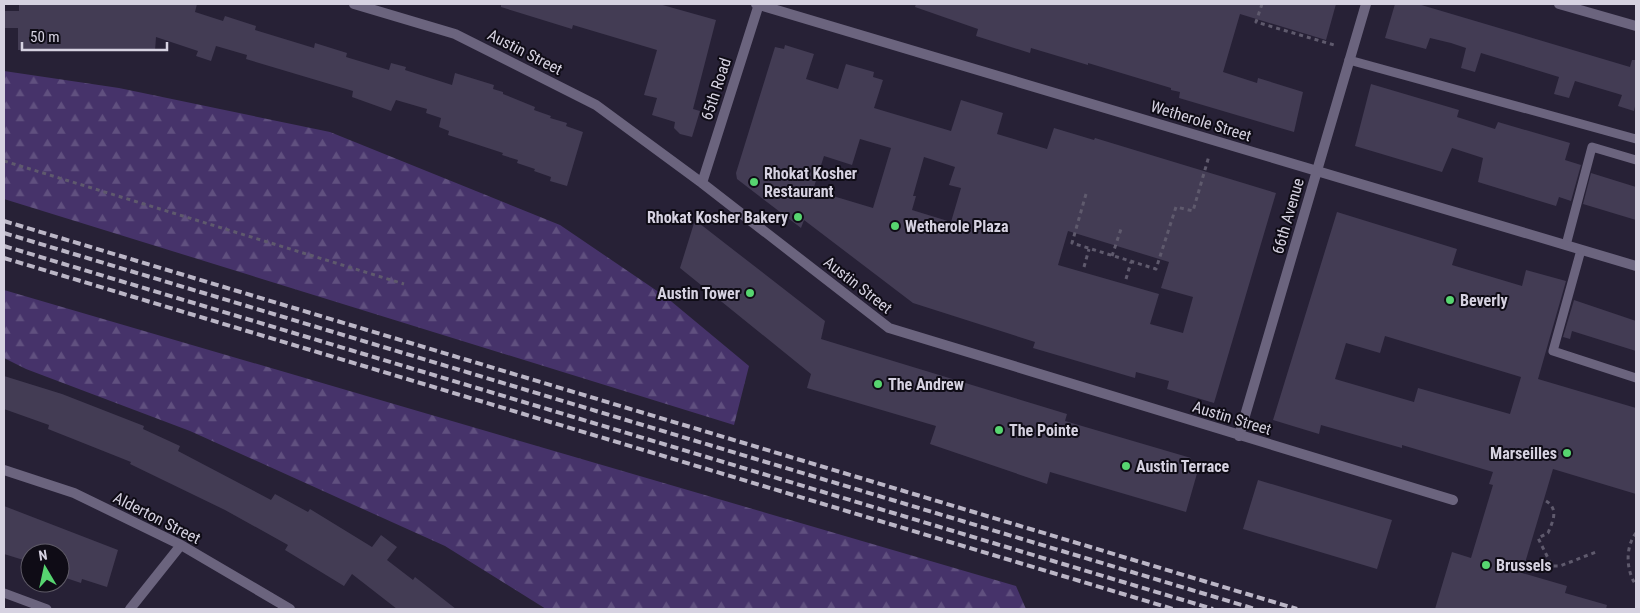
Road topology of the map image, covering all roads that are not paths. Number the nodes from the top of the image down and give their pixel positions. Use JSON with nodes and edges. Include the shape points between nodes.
{"nodes":[{"id":1,"x":354,"y":4,"type":"edge"},
{"id":2,"x":758,"y":4,"type":"edge"},
{"id":3,"x":1366,"y":4,"type":"edge"},
{"id":4,"x":1559,"y":4,"type":"edge"},
{"id":5,"x":1636,"y":26,"type":"edge"},
{"id":6,"x":1349,"y":60,"type":"junction"},
{"id":7,"x":1636,"y":139,"type":"edge"},
{"id":8,"x":1636,"y":160,"type":"edge"},
{"id":9,"x":1316,"y":171,"type":"junction"},
{"id":10,"x":702,"y":183,"type":"junction"},
{"id":11,"x":1566,"y":245,"type":"junction"},
{"id":12,"x":1581,"y":250,"type":"junction"},
{"id":13,"x":1636,"y":266,"type":"edge"},
{"id":14,"x":1636,"y":378,"type":"edge"},
{"id":15,"x":1239,"y":436,"type":"junction"},
{"id":16,"x":4,"y":470,"type":"edge"},
{"id":17,"x":1453,"y":500,"type":"dead end"},
{"id":18,"x":181,"y":545,"type":"junction"},
{"id":19,"x":4,"y":593,"type":"edge"},
{"id":20,"x":47,"y":609,"type":"edge"},
{"id":21,"x":130,"y":609,"type":"edge"},
{"id":22,"x":290,"y":609,"type":"edge"}],
"edges":[{"from":1,"to":10,"type":"street","name":"Austin Street","via":[[456,34],[596,105]]},
{"from":2,"to":9,"type":"street","name":"Wetherole Street"},
{"from":2,"to":10,"type":"street","name":"65th Road"},
{"from":3,"to":6,"type":"street","name":"66th Avenue"},
{"from":4,"to":5,"type":"street"},
{"from":6,"to":7,"type":"lane"},
{"from":6,"to":9,"type":"street","name":"66th Avenue"},
{"from":8,"to":11,"type":"lane","via":[[1592,147]]},
{"from":9,"to":11,"type":"street","name":"Wetherole Street"},
{"from":9,"to":15,"type":"street","name":"66th Avenue"},
{"from":10,"to":15,"type":"street","name":"Austin Street","via":[[889,328]]},
{"from":11,"to":12,"type":"street","name":"Wetherole Street"},
{"from":12,"to":13,"type":"street","name":"Wetherole Street"},
{"from":12,"to":14,"type":"lane","via":[[1553,351]]},
{"from":15,"to":17,"type":"street","name":"Austin Street"},
{"from":16,"to":18,"type":"street","name":"Alderton Street","via":[[74,493]]},
{"from":18,"to":21,"type":"street"},
{"from":18,"to":22,"type":"street","name":"Alderton Street"},
{"from":19,"to":20,"type":"lane"}]}
